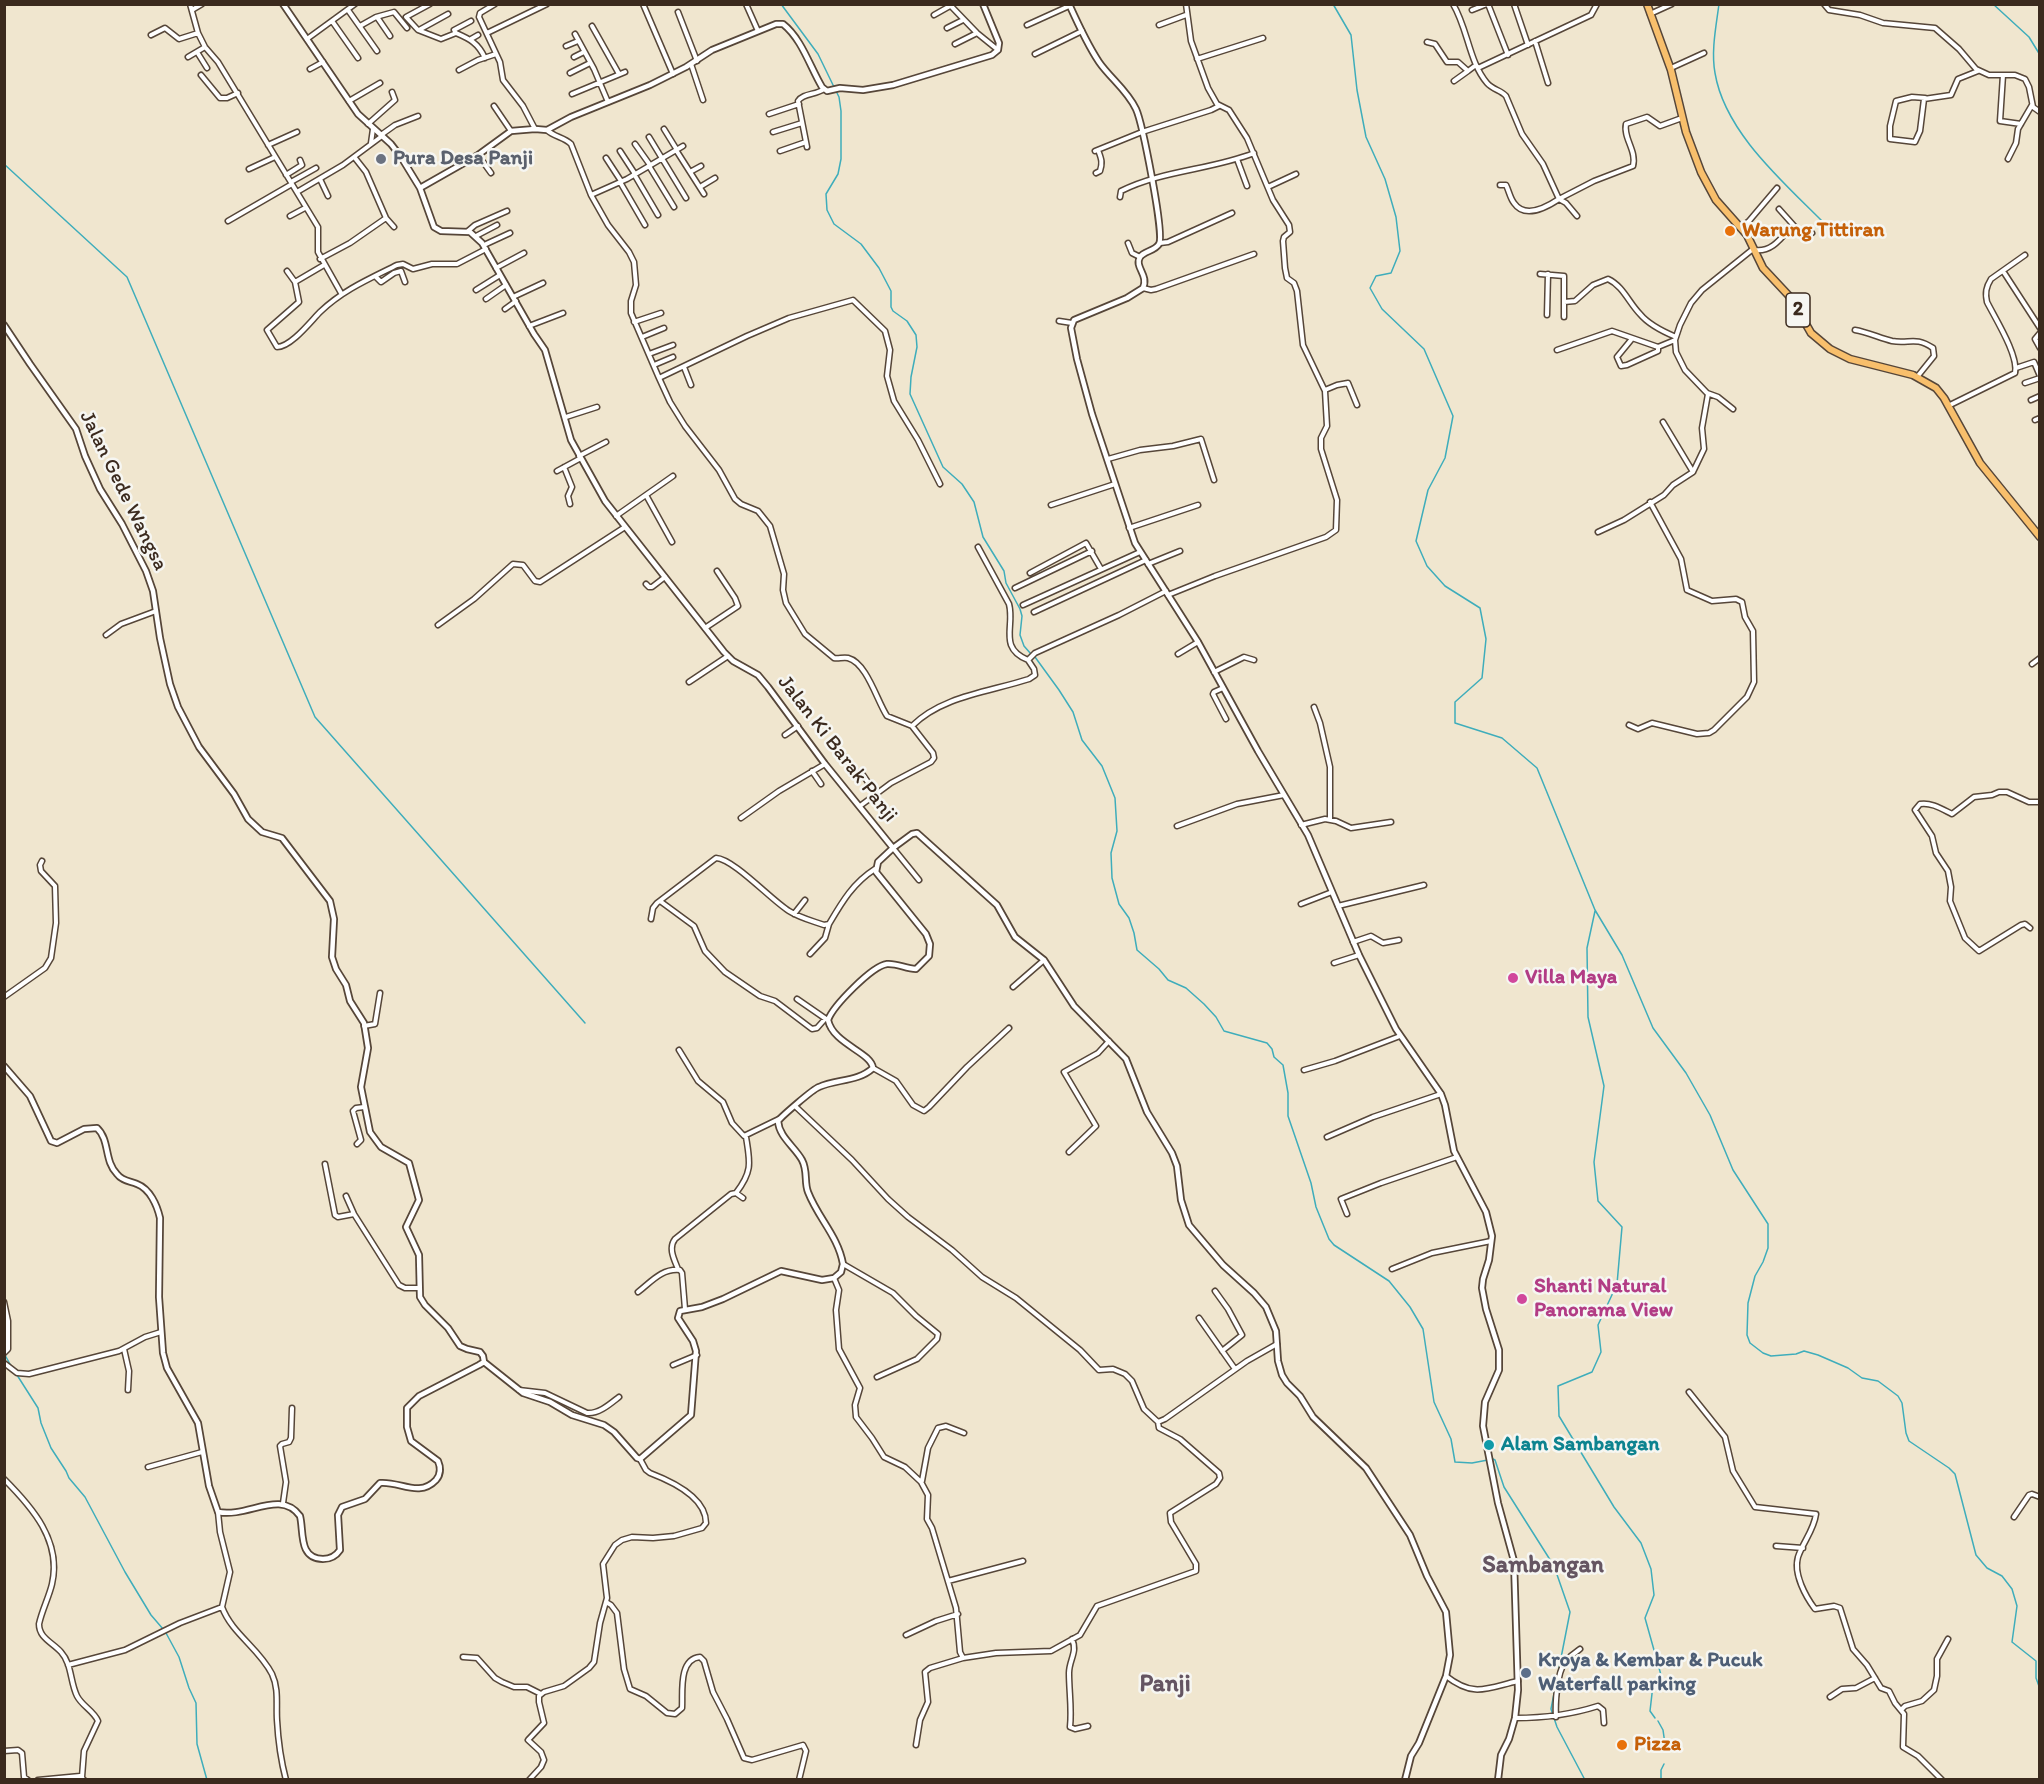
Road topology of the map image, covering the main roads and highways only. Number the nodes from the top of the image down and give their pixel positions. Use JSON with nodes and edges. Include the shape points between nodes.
{"nodes":[{"id":1,"x":1647,"y":4,"type":"edge"},
{"id":2,"x":2040,"y":537,"type":"edge"}],
"edges":[{"from":1,"to":2,"type":"highway","number":"2","via":[[1671,68],[1690,144],[1710,190],[1741,227],[1762,268],[1791,298],[1808,330],[1825,345],[1850,358],[1917,377],[1936,388],[1980,463]]}]}
